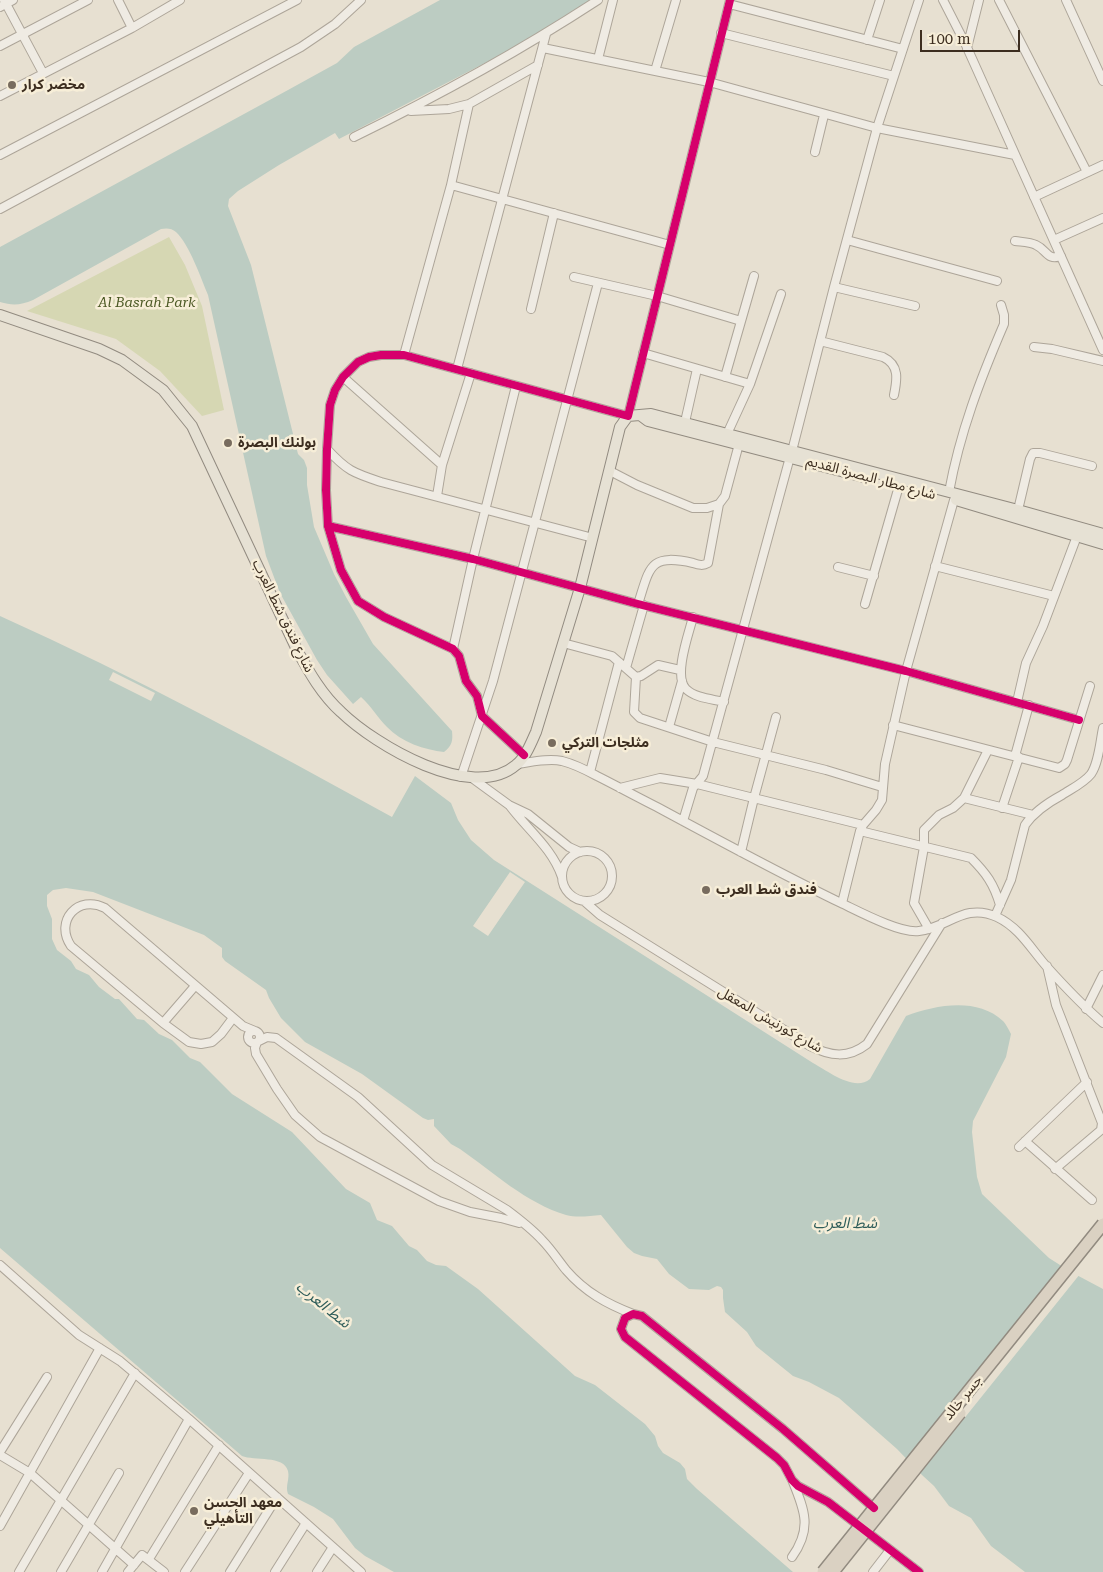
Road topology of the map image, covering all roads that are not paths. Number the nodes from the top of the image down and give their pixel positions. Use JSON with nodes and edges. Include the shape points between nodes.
{"nodes":[{"id":1,"x":88,"y":0,"type":"edge"},
{"id":2,"x":118,"y":0,"type":"edge"},
{"id":3,"x":180,"y":0,"type":"edge"},
{"id":4,"x":297,"y":0,"type":"edge"},
{"id":5,"x":361,"y":0,"type":"edge"},
{"id":6,"x":598,"y":0,"type":"edge"},
{"id":7,"x":613,"y":0,"type":"edge"},
{"id":8,"x":676,"y":0,"type":"edge"},
{"id":9,"x":878,"y":0,"type":"edge"},
{"id":10,"x":919,"y":0,"type":"edge"},
{"id":11,"x":943,"y":0,"type":"edge"},
{"id":12,"x":979,"y":0,"type":"edge"},
{"id":13,"x":999,"y":0,"type":"edge"},
{"id":14,"x":1066,"y":0,"type":"edge"},
{"id":15,"x":729,"y":2,"type":"edge"},
{"id":16,"x":6,"y":3,"type":"edge"},
{"id":17,"x":132,"y":28,"type":"junction"},
{"id":18,"x":22,"y":34,"type":"junction"},
{"id":19,"x":546,"y":34,"type":"junction"},
{"id":20,"x":721,"y":34,"type":"junction"},
{"id":21,"x":868,"y":40,"type":"junction"},
{"id":22,"x":0,"y":46,"type":"edge"},
{"id":23,"x":543,"y":48,"type":"junction"},
{"id":24,"x":967,"y":48,"type":"junction"},
{"id":25,"x":903,"y":49,"type":"junction"},
{"id":26,"x":598,"y":59,"type":"junction"},
{"id":27,"x":538,"y":66,"type":"junction"},
{"id":28,"x":655,"y":71,"type":"junction"},
{"id":29,"x":43,"y":73,"type":"junction"},
{"id":30,"x":894,"y":76,"type":"junction"},
{"id":31,"x":1103,"y":81,"type":"edge"},
{"id":32,"x":709,"y":82,"type":"junction"},
{"id":33,"x":0,"y":96,"type":"edge"},
{"id":34,"x":470,"y":104,"type":"junction"},
{"id":35,"x":406,"y":112,"type":"junction"},
{"id":36,"x":824,"y":114,"type":"junction"},
{"id":37,"x":877,"y":128,"type":"junction"},
{"id":38,"x":354,"y":137,"type":"dead end"},
{"id":39,"x":816,"y":152,"type":"dead end"},
{"id":40,"x":0,"y":155,"type":"edge"},
{"id":41,"x":1015,"y":155,"type":"junction"},
{"id":42,"x":1103,"y":165,"type":"edge"},
{"id":43,"x":1087,"y":172,"type":"junction"},
{"id":44,"x":451,"y":185,"type":"junction"},
{"id":45,"x":1034,"y":197,"type":"junction"},
{"id":46,"x":503,"y":199,"type":"junction"},
{"id":47,"x":0,"y":209,"type":"edge"},
{"id":48,"x":554,"y":213,"type":"junction"},
{"id":49,"x":1103,"y":218,"type":"edge"},
{"id":50,"x":847,"y":240,"type":"junction"},
{"id":51,"x":1054,"y":240,"type":"junction"},
{"id":52,"x":1015,"y":241,"type":"dead end"},
{"id":53,"x":670,"y":245,"type":"junction"},
{"id":54,"x":1061,"y":256,"type":"junction"},
{"id":55,"x":754,"y":276,"type":"dead end"},
{"id":56,"x":574,"y":277,"type":"dead end"},
{"id":57,"x":997,"y":281,"type":"dead end"},
{"id":58,"x":598,"y":283,"type":"junction"},
{"id":59,"x":834,"y":287,"type":"junction"},
{"id":60,"x":782,"y":294,"type":"dead end"},
{"id":61,"x":658,"y":296,"type":"junction"},
{"id":62,"x":1001,"y":305,"type":"dead end"},
{"id":63,"x":915,"y":306,"type":"dead end"},
{"id":64,"x":531,"y":309,"type":"dead end"},
{"id":65,"x":0,"y":315,"type":"edge"},
{"id":66,"x":741,"y":321,"type":"junction"},
{"id":67,"x":820,"y":341,"type":"junction"},
{"id":68,"x":1034,"y":347,"type":"dead end"},
{"id":69,"x":1103,"y":350,"type":"edge"},
{"id":70,"x":644,"y":353,"type":"junction"},
{"id":71,"x":404,"y":355,"type":"junction"},
{"id":72,"x":1103,"y":361,"type":"edge"},
{"id":73,"x":457,"y":369,"type":"junction"},
{"id":74,"x":697,"y":369,"type":"junction"},
{"id":75,"x":471,"y":373,"type":"junction"},
{"id":76,"x":343,"y":377,"type":"junction"},
{"id":77,"x":725,"y":377,"type":"junction"},
{"id":78,"x":750,"y":384,"type":"junction"},
{"id":79,"x":516,"y":386,"type":"junction"},
{"id":80,"x":894,"y":395,"type":"dead end"},
{"id":81,"x":566,"y":400,"type":"junction"},
{"id":82,"x":640,"y":414,"type":"junction"},
{"id":83,"x":628,"y":416,"type":"junction"},
{"id":84,"x":685,"y":422,"type":"junction"},
{"id":85,"x":727,"y":434,"type":"junction"},
{"id":86,"x":739,"y":444,"type":"junction"},
{"id":87,"x":327,"y":449,"type":"junction"},
{"id":88,"x":791,"y":454,"type":"junction"},
{"id":89,"x":442,"y":465,"type":"junction"},
{"id":90,"x":1092,"y":466,"type":"dead end"},
{"id":91,"x":610,"y":471,"type":"junction"},
{"id":92,"x":899,"y":486,"type":"junction"},
{"id":93,"x":437,"y":496,"type":"junction"},
{"id":94,"x":951,"y":496,"type":"junction"},
{"id":95,"x":719,"y":504,"type":"junction"},
{"id":96,"x":486,"y":510,"type":"junction"},
{"id":97,"x":1018,"y":510,"type":"junction"},
{"id":98,"x":534,"y":523,"type":"junction"},
{"id":99,"x":328,"y":526,"type":"junction"},
{"id":100,"x":1103,"y":534,"type":"edge"},
{"id":101,"x":1077,"y":536,"type":"junction"},
{"id":102,"x":593,"y":538,"type":"junction"},
{"id":103,"x":1103,"y":544,"type":"edge"},
{"id":104,"x":473,"y":559,"type":"junction"},
{"id":105,"x":935,"y":566,"type":"junction"},
{"id":106,"x":838,"y":567,"type":"dead end"},
{"id":107,"x":521,"y":572,"type":"junction"},
{"id":108,"x":874,"y":576,"type":"junction"},
{"id":109,"x":580,"y":588,"type":"junction"},
{"id":110,"x":1054,"y":596,"type":"junction"},
{"id":111,"x":641,"y":604,"type":"junction"},
{"id":112,"x":865,"y":604,"type":"dead end"},
{"id":113,"x":693,"y":617,"type":"junction"},
{"id":114,"x":743,"y":631,"type":"junction"},
{"id":115,"x":563,"y":643,"type":"junction"},
{"id":116,"x":453,"y":649,"type":"junction"},
{"id":117,"x":623,"y":665,"type":"junction"},
{"id":118,"x":680,"y":670,"type":"junction"},
{"id":119,"x":906,"y":671,"type":"junction"},
{"id":120,"x":636,"y":677,"type":"junction"},
{"id":121,"x":682,"y":681,"type":"junction"},
{"id":122,"x":1090,"y":686,"type":"dead end"},
{"id":123,"x":724,"y":702,"type":"junction"},
{"id":124,"x":1017,"y":702,"type":"junction"},
{"id":125,"x":1029,"y":705,"type":"junction"},
{"id":126,"x":482,"y":716,"type":"junction"},
{"id":127,"x":776,"y":718,"type":"dead end"},
{"id":128,"x":1079,"y":720,"type":"junction"},
{"id":129,"x":894,"y":725,"type":"junction"},
{"id":130,"x":669,"y":727,"type":"junction"},
{"id":131,"x":1103,"y":728,"type":"edge"},
{"id":132,"x":713,"y":742,"type":"junction"},
{"id":133,"x":988,"y":750,"type":"junction"},
{"id":134,"x":766,"y":754,"type":"junction"},
{"id":135,"x":524,"y":755,"type":"junction"},
{"id":136,"x":1017,"y":757,"type":"junction"},
{"id":137,"x":517,"y":764,"type":"junction"},
{"id":138,"x":590,"y":772,"type":"junction"},
{"id":139,"x":467,"y":778,"type":"junction"},
{"id":140,"x":697,"y":784,"type":"junction"},
{"id":141,"x":882,"y":787,"type":"junction"},
{"id":142,"x":620,"y":788,"type":"junction"},
{"id":143,"x":754,"y":798,"type":"junction"},
{"id":144,"x":964,"y":798,"type":"junction"},
{"id":145,"x":509,"y":805,"type":"junction"},
{"id":146,"x":1002,"y":808,"type":"junction"},
{"id":147,"x":1033,"y":815,"type":"junction"},
{"id":148,"x":683,"y":821,"type":"junction"},
{"id":149,"x":862,"y":828,"type":"junction"},
{"id":150,"x":924,"y":847,"type":"junction"},
{"id":151,"x":580,"y":852,"type":"junction"},
{"id":152,"x":741,"y":852,"type":"junction"},
{"id":153,"x":562,"y":878,"type":"junction"},
{"id":154,"x":584,"y":901,"type":"junction"},
{"id":155,"x":842,"y":903,"type":"junction"},
{"id":156,"x":1000,"y":904,"type":"junction"},
{"id":157,"x":995,"y":916,"type":"junction"},
{"id":158,"x":942,"y":924,"type":"junction"},
{"id":159,"x":929,"y":929,"type":"junction"},
{"id":160,"x":1047,"y":966,"type":"junction"},
{"id":161,"x":1103,"y":974,"type":"edge"},
{"id":162,"x":196,"y":986,"type":"junction"},
{"id":163,"x":1086,"y":1009,"type":"junction"},
{"id":164,"x":233,"y":1018,"type":"junction"},
{"id":165,"x":163,"y":1023,"type":"junction"},
{"id":166,"x":1103,"y":1023,"type":"edge"},
{"id":167,"x":243,"y":1026,"type":"junction"},
{"id":168,"x":256,"y":1031,"type":"junction"},
{"id":169,"x":271,"y":1037,"type":"junction"},
{"id":170,"x":254,"y":1041,"type":"junction"},
{"id":171,"x":1087,"y":1082,"type":"junction"},
{"id":172,"x":1055,"y":1169,"type":"junction"},
{"id":173,"x":1092,"y":1200,"type":"dead end"},
{"id":174,"x":1103,"y":1224,"type":"edge"},
{"id":175,"x":526,"y":1226,"type":"junction"},
{"id":176,"x":1103,"y":1236,"type":"edge"},
{"id":177,"x":0,"y":1265,"type":"edge"},
{"id":178,"x":633,"y":1314,"type":"junction"},
{"id":179,"x":100,"y":1348,"type":"junction"},
{"id":180,"x":135,"y":1373,"type":"junction"},
{"id":181,"x":47,"y":1377,"type":"dead end"},
{"id":182,"x":189,"y":1419,"type":"junction"},
{"id":183,"x":219,"y":1446,"type":"junction"},
{"id":184,"x":0,"y":1454,"type":"edge"},
{"id":185,"x":30,"y":1473,"type":"junction"},
{"id":186,"x":119,"y":1473,"type":"dead end"},
{"id":187,"x":249,"y":1473,"type":"junction"},
{"id":188,"x":792,"y":1480,"type":"junction"},
{"id":189,"x":277,"y":1497,"type":"junction"},
{"id":190,"x":61,"y":1501,"type":"junction"},
{"id":191,"x":874,"y":1508,"type":"junction"},
{"id":192,"x":1,"y":1522,"type":"edge"},
{"id":193,"x":306,"y":1523,"type":"junction"},
{"id":194,"x":89,"y":1526,"type":"junction"},
{"id":195,"x":333,"y":1547,"type":"junction"},
{"id":196,"x":116,"y":1549,"type":"junction"},
{"id":197,"x":890,"y":1550,"type":"junction"},
{"id":198,"x":792,"y":1557,"type":"dead end"},
{"id":199,"x":149,"y":1559,"type":"junction"},
{"id":200,"x":134,"y":1565,"type":"junction"},
{"id":201,"x":19,"y":1572,"type":"edge"},
{"id":202,"x":61,"y":1572,"type":"edge"},
{"id":203,"x":102,"y":1572,"type":"edge"},
{"id":204,"x":128,"y":1572,"type":"edge"},
{"id":205,"x":164,"y":1572,"type":"edge"},
{"id":206,"x":185,"y":1572,"type":"edge"},
{"id":207,"x":230,"y":1572,"type":"edge"},
{"id":208,"x":275,"y":1572,"type":"edge"},
{"id":209,"x":317,"y":1572,"type":"edge"},
{"id":210,"x":361,"y":1572,"type":"edge"},
{"id":211,"x":823,"y":1572,"type":"edge"},
{"id":212,"x":833,"y":1572,"type":"edge"},
{"id":213,"x":873,"y":1572,"type":"edge"},
{"id":214,"x":919,"y":1572,"type":"edge"}],
"edges":[{"from":1,"to":18,"type":"street"},
{"from":2,"to":17,"type":"street"},
{"from":3,"to":17,"type":"street"},
{"from":4,"to":40,"type":"street"},
{"from":5,"to":47,"type":"street","via":[[335,24],[301,47]]},
{"from":6,"to":19,"type":"street"},
{"from":7,"to":26,"type":"street"},
{"from":8,"to":28,"type":"street"},
{"from":9,"to":21,"type":"street"},
{"from":10,"to":25,"type":"street"},
{"from":11,"to":24,"type":"street"},
{"from":12,"to":24,"type":"street"},
{"from":13,"to":43,"type":"street"},
{"from":14,"to":31,"type":"street"},
{"from":15,"to":20,"type":"street"},
{"from":15,"to":21,"type":"street"},
{"from":16,"to":18,"type":"street"},
{"from":17,"to":29,"type":"street"},
{"from":18,"to":22,"type":"street"},
{"from":18,"to":29,"type":"street"},
{"from":19,"to":23,"type":"street"},
{"from":19,"to":35,"type":"street"},
{"from":20,"to":30,"type":"street"},
{"from":20,"to":32,"type":"street"},
{"from":21,"to":25,"type":"street"},
{"from":23,"to":26,"type":"street"},
{"from":23,"to":27,"type":"street"},
{"from":24,"to":41,"type":"street"},
{"from":25,"to":30,"type":"street"},
{"from":26,"to":28,"type":"street"},
{"from":27,"to":34,"type":"street"},
{"from":27,"to":46,"type":"street"},
{"from":28,"to":32,"type":"street"},
{"from":29,"to":33,"type":"street"},
{"from":30,"to":37,"type":"street"},
{"from":32,"to":36,"type":"street"},
{"from":32,"to":53,"type":"street"},
{"from":34,"to":35,"type":"street"},
{"from":34,"to":44,"type":"street"},
{"from":35,"to":38,"type":"street"},
{"from":36,"to":37,"type":"street"},
{"from":36,"to":39,"type":"street"},
{"from":37,"to":41,"type":"street"},
{"from":37,"to":50,"type":"street"},
{"from":41,"to":45,"type":"street"},
{"from":42,"to":43,"type":"street"},
{"from":43,"to":45,"type":"street"},
{"from":44,"to":46,"type":"street"},
{"from":44,"to":71,"type":"street"},
{"from":45,"to":51,"type":"street"},
{"from":46,"to":48,"type":"street"},
{"from":46,"to":73,"type":"street"},
{"from":48,"to":53,"type":"street"},
{"from":48,"to":64,"type":"street"},
{"from":49,"to":51,"type":"street"},
{"from":50,"to":57,"type":"street"},
{"from":50,"to":59,"type":"street"},
{"from":51,"to":54,"type":"street"},
{"from":52,"to":54,"type":"street","via":[[1038,246],[1054,258]]},
{"from":53,"to":61,"type":"street"},
{"from":54,"to":69,"type":"street"},
{"from":55,"to":66,"type":"street"},
{"from":56,"to":58,"type":"street"},
{"from":58,"to":61,"type":"street"},
{"from":58,"to":81,"type":"street"},
{"from":59,"to":63,"type":"street"},
{"from":59,"to":67,"type":"street"},
{"from":60,"to":78,"type":"street"},
{"from":61,"to":66,"type":"street"},
{"from":61,"to":70,"type":"street"},
{"from":62,"to":94,"type":"street","via":[[1004,324],[962,432]]},
{"from":65,"to":139,"type":"main road","name":"شارع فندق شط العرب","via":[[122,360],[163,390],[192,426],[297,650],[329,700],[352,723],[377,740],[444,773]]},
{"from":66,"to":77,"type":"street"},
{"from":67,"to":80,"type":"street","via":[[890,361],[896,371]]},
{"from":67,"to":88,"type":"street"},
{"from":68,"to":72,"type":"street"},
{"from":70,"to":74,"type":"street"},
{"from":70,"to":83,"type":"street"},
{"from":71,"to":73,"type":"street"},
{"from":71,"to":76,"type":"street","via":[[369,357],[358,362]]},
{"from":73,"to":75,"type":"street"},
{"from":74,"to":77,"type":"street"},
{"from":74,"to":84,"type":"street"},
{"from":75,"to":79,"type":"street"},
{"from":75,"to":89,"type":"street"},
{"from":76,"to":87,"type":"street","via":[[330,405]]},
{"from":76,"to":89,"type":"street"},
{"from":77,"to":78,"type":"street"},
{"from":78,"to":85,"type":"street"},
{"from":79,"to":81,"type":"street"},
{"from":79,"to":96,"type":"street"},
{"from":81,"to":83,"type":"street"},
{"from":81,"to":98,"type":"street"},
{"from":82,"to":83,"type":"main road","name":"شارع مطار البصرة القديم"},
{"from":82,"to":84,"type":"main road","name":"شارع مطار البصرة القديم"},
{"from":82,"to":86,"type":"main road","name":"شارع مطار البصرة القديم","via":[[648,421]]},
{"from":83,"to":91,"type":"main road","name":"شارع فندق شط العرب","via":[[620,427]]},
{"from":84,"to":85,"type":"main road","name":"شارع مطار البصرة القديم"},
{"from":85,"to":88,"type":"main road","name":"شارع مطار البصرة القديم"},
{"from":86,"to":88,"type":"main road","name":"شارع مطار البصرة القديم"},
{"from":86,"to":95,"type":"street","via":[[726,496]]},
{"from":87,"to":93,"type":"street","via":[[352,472]]},
{"from":87,"to":99,"type":"street"},
{"from":88,"to":92,"type":"main road","name":"شارع مطار البصرة القديم"},
{"from":88,"to":94,"type":"main road","name":"شارع مطار البصرة القديم"},
{"from":88,"to":114,"type":"street"},
{"from":89,"to":93,"type":"street"},
{"from":90,"to":97,"type":"street","via":[[1033,453]]},
{"from":91,"to":95,"type":"street","via":[[693,508]]},
{"from":91,"to":102,"type":"main road","name":"شارع فندق شط العرب"},
{"from":92,"to":94,"type":"main road","name":"شارع مطار البصرة القديم"},
{"from":92,"to":108,"type":"street"},
{"from":93,"to":96,"type":"street"},
{"from":94,"to":97,"type":"main road","name":"شارع مطار البصرة القديم"},
{"from":94,"to":101,"type":"main road","name":"شارع مطار البصرة القديم"},
{"from":94,"to":105,"type":"street"},
{"from":95,"to":111,"type":"street","via":[[708,563],[660,561],[650,568]]},
{"from":96,"to":98,"type":"street"},
{"from":96,"to":104,"type":"street"},
{"from":97,"to":100,"type":"main road","name":"شارع مطار البصرة القديم"},
{"from":98,"to":102,"type":"street"},
{"from":98,"to":107,"type":"street"},
{"from":99,"to":104,"type":"street"},
{"from":99,"to":116,"type":"street","via":[[341,570],[358,601],[384,617]]},
{"from":101,"to":103,"type":"main road","name":"شارع مطار البصرة القديم"},
{"from":101,"to":110,"type":"street"},
{"from":102,"to":109,"type":"main road","name":"شارع فندق شط العرب"},
{"from":104,"to":107,"type":"street"},
{"from":104,"to":116,"type":"street"},
{"from":105,"to":110,"type":"street"},
{"from":105,"to":119,"type":"street"},
{"from":106,"to":108,"type":"street"},
{"from":107,"to":109,"type":"street"},
{"from":107,"to":126,"type":"street"},
{"from":108,"to":112,"type":"street"},
{"from":109,"to":111,"type":"street"},
{"from":109,"to":115,"type":"main road","name":"شارع فندق شط العرب"},
{"from":110,"to":124,"type":"street","via":[[1026,663]]},
{"from":111,"to":113,"type":"street"},
{"from":111,"to":117,"type":"street"},
{"from":113,"to":114,"type":"street"},
{"from":113,"to":118,"type":"street"},
{"from":114,"to":119,"type":"street"},
{"from":114,"to":123,"type":"street"},
{"from":115,"to":117,"type":"street","via":[[612,656]]},
{"from":115,"to":135,"type":"main road","name":"شارع فندق شط العرب","via":[[536,732]]},
{"from":116,"to":126,"type":"street","via":[[459,656],[466,681],[477,696]]},
{"from":117,"to":120,"type":"street"},
{"from":117,"to":138,"type":"street"},
{"from":118,"to":120,"type":"street","via":[[658,665]]},
{"from":118,"to":121,"type":"street"},
{"from":119,"to":124,"type":"street"},
{"from":119,"to":129,"type":"street"},
{"from":120,"to":130,"type":"street","via":[[634,712],[640,718]]},
{"from":121,"to":123,"type":"street","via":[[685,688],[694,694]]},
{"from":121,"to":130,"type":"street"},
{"from":122,"to":128,"type":"street"},
{"from":123,"to":132,"type":"street"},
{"from":124,"to":125,"type":"street"},
{"from":125,"to":128,"type":"street"},
{"from":125,"to":136,"type":"street"},
{"from":126,"to":135,"type":"street"},
{"from":126,"to":139,"type":"street"},
{"from":127,"to":134,"type":"street"},
{"from":128,"to":136,"type":"street","via":[[1063,766],[1055,767]]},
{"from":129,"to":133,"type":"street"},
{"from":129,"to":141,"type":"street"},
{"from":130,"to":132,"type":"street"},
{"from":131,"to":147,"type":"street","via":[[1091,773]]},
{"from":132,"to":134,"type":"street"},
{"from":132,"to":140,"type":"street","via":[[704,776]]},
{"from":133,"to":136,"type":"street"},
{"from":133,"to":144,"type":"street"},
{"from":134,"to":141,"type":"street"},
{"from":134,"to":143,"type":"street"},
{"from":135,"to":137,"type":"main road","name":"شارع فندق شط العرب"},
{"from":136,"to":146,"type":"street"},
{"from":137,"to":138,"type":"street","via":[[561,760]]},
{"from":137,"to":139,"type":"main road","name":"شارع فندق شط العرب","via":[[496,774]]},
{"from":138,"to":142,"type":"street"},
{"from":139,"to":145,"type":"street"},
{"from":140,"to":142,"type":"street","via":[[660,778]]},
{"from":140,"to":143,"type":"street"},
{"from":140,"to":148,"type":"street"},
{"from":141,"to":149,"type":"street","via":[[880,805]]},
{"from":142,"to":148,"type":"street"},
{"from":143,"to":149,"type":"street"},
{"from":143,"to":152,"type":"street"},
{"from":144,"to":146,"type":"street"},
{"from":144,"to":150,"type":"street","via":[[924,830]]},
{"from":145,"to":151,"type":"street","via":[[528,814]]},
{"from":145,"to":153,"type":"street","via":[[550,853]]},
{"from":146,"to":147,"type":"street"},
{"from":147,"to":156,"type":"street","via":[[1025,825],[1011,880]]},
{"from":148,"to":152,"type":"street"},
{"from":149,"to":150,"type":"street"},
{"from":149,"to":155,"type":"street"},
{"from":150,"to":156,"type":"street","via":[[971,858],[995,887]]},
{"from":150,"to":159,"type":"street","via":[[914,903]]},
{"from":151,"to":153,"type":"street","via":[[565,865]]},
{"from":151,"to":154,"type":"street","via":[[600,855],[612,871],[611,884],[603,896]]},
{"from":152,"to":155,"type":"street"},
{"from":153,"to":154,"type":"street","via":[[567,891],[577,900]]},
{"from":154,"to":158,"type":"street","name":"شارع كورنيش المعقل","via":[[600,915],[802,1041],[824,1053],[839,1056],[867,1044]]},
{"from":155,"to":159,"type":"street","via":[[906,931]]},
{"from":156,"to":157,"type":"street"},
{"from":157,"to":158,"type":"street","via":[[968,912]]},
{"from":157,"to":160,"type":"street","via":[[1020,933]]},
{"from":158,"to":159,"type":"street"},
{"from":160,"to":163,"type":"street"},
{"from":160,"to":171,"type":"street","via":[[1056,1004]]},
{"from":161,"to":163,"type":"street"},
{"from":162,"to":164,"type":"street"},
{"from":162,"to":165,"type":"street"},
{"from":162,"to":165,"type":"street","via":[[105,908],[83,905],[70,914],[65,930],[71,946]]},
{"from":163,"to":166,"type":"street"},
{"from":164,"to":165,"type":"street","via":[[217,1038],[206,1044],[189,1042]]},
{"from":164,"to":167,"type":"street"},
{"from":167,"to":168,"type":"street"},
{"from":167,"to":170,"type":"street"},
{"from":168,"to":169,"type":"street"},
{"from":168,"to":170,"type":"street","via":[[249,1033]]},
{"from":169,"to":170,"type":"street"},
{"from":169,"to":175,"type":"street","via":[[358,1097],[432,1165],[507,1210]]},
{"from":170,"to":175,"type":"street","via":[[256,1054],[272,1082],[295,1115],[320,1136],[439,1201]]},
{"from":171,"to":172,"type":"street","via":[[1102,1127]]},
{"from":171,"to":172,"type":"street","via":[[1022,1144]]},
{"from":172,"to":173,"type":"street"},
{"from":174,"to":191,"type":"highway","name":"جسر خالد","bridge":true},
{"from":175,"to":178,"type":"street","via":[[588,1292]]},
{"from":176,"to":212,"type":"highway","name":"جسر خالد","bridge":true},
{"from":177,"to":179,"type":"street","via":[[79,1335]]},
{"from":178,"to":188,"type":"street","via":[[622,1323],[625,1337],[777,1458]]},
{"from":178,"to":191,"type":"street","via":[[642,1316],[783,1429]]},
{"from":179,"to":180,"type":"street"},
{"from":179,"to":185,"type":"street"},
{"from":180,"to":182,"type":"street"},
{"from":180,"to":190,"type":"street"},
{"from":181,"to":184,"type":"street"},
{"from":182,"to":183,"type":"street"},
{"from":182,"to":196,"type":"street"},
{"from":183,"to":187,"type":"street"},
{"from":183,"to":199,"type":"street"},
{"from":184,"to":185,"type":"street"},
{"from":185,"to":190,"type":"street"},
{"from":185,"to":192,"type":"street"},
{"from":186,"to":194,"type":"street"},
{"from":187,"to":189,"type":"street"},
{"from":187,"to":206,"type":"street"},
{"from":188,"to":197,"type":"street","via":[[828,1502]]},
{"from":188,"to":198,"type":"street","via":[[803,1506],[805,1522],[802,1538]]},
{"from":189,"to":193,"type":"street"},
{"from":189,"to":207,"type":"street"},
{"from":190,"to":194,"type":"street"},
{"from":190,"to":201,"type":"street"},
{"from":191,"to":211,"type":"highway","name":"جسر خالد","bridge":true},
{"from":193,"to":195,"type":"street"},
{"from":193,"to":208,"type":"street"},
{"from":194,"to":196,"type":"street"},
{"from":194,"to":202,"type":"street"},
{"from":195,"to":209,"type":"street"},
{"from":195,"to":210,"type":"street"},
{"from":196,"to":200,"type":"street"},
{"from":196,"to":203,"type":"street"},
{"from":197,"to":213,"type":"street"},
{"from":197,"to":214,"type":"street"},
{"from":199,"to":200,"type":"street","via":[[141,1556]]},
{"from":199,"to":205,"type":"street"},
{"from":200,"to":204,"type":"street"}]}
